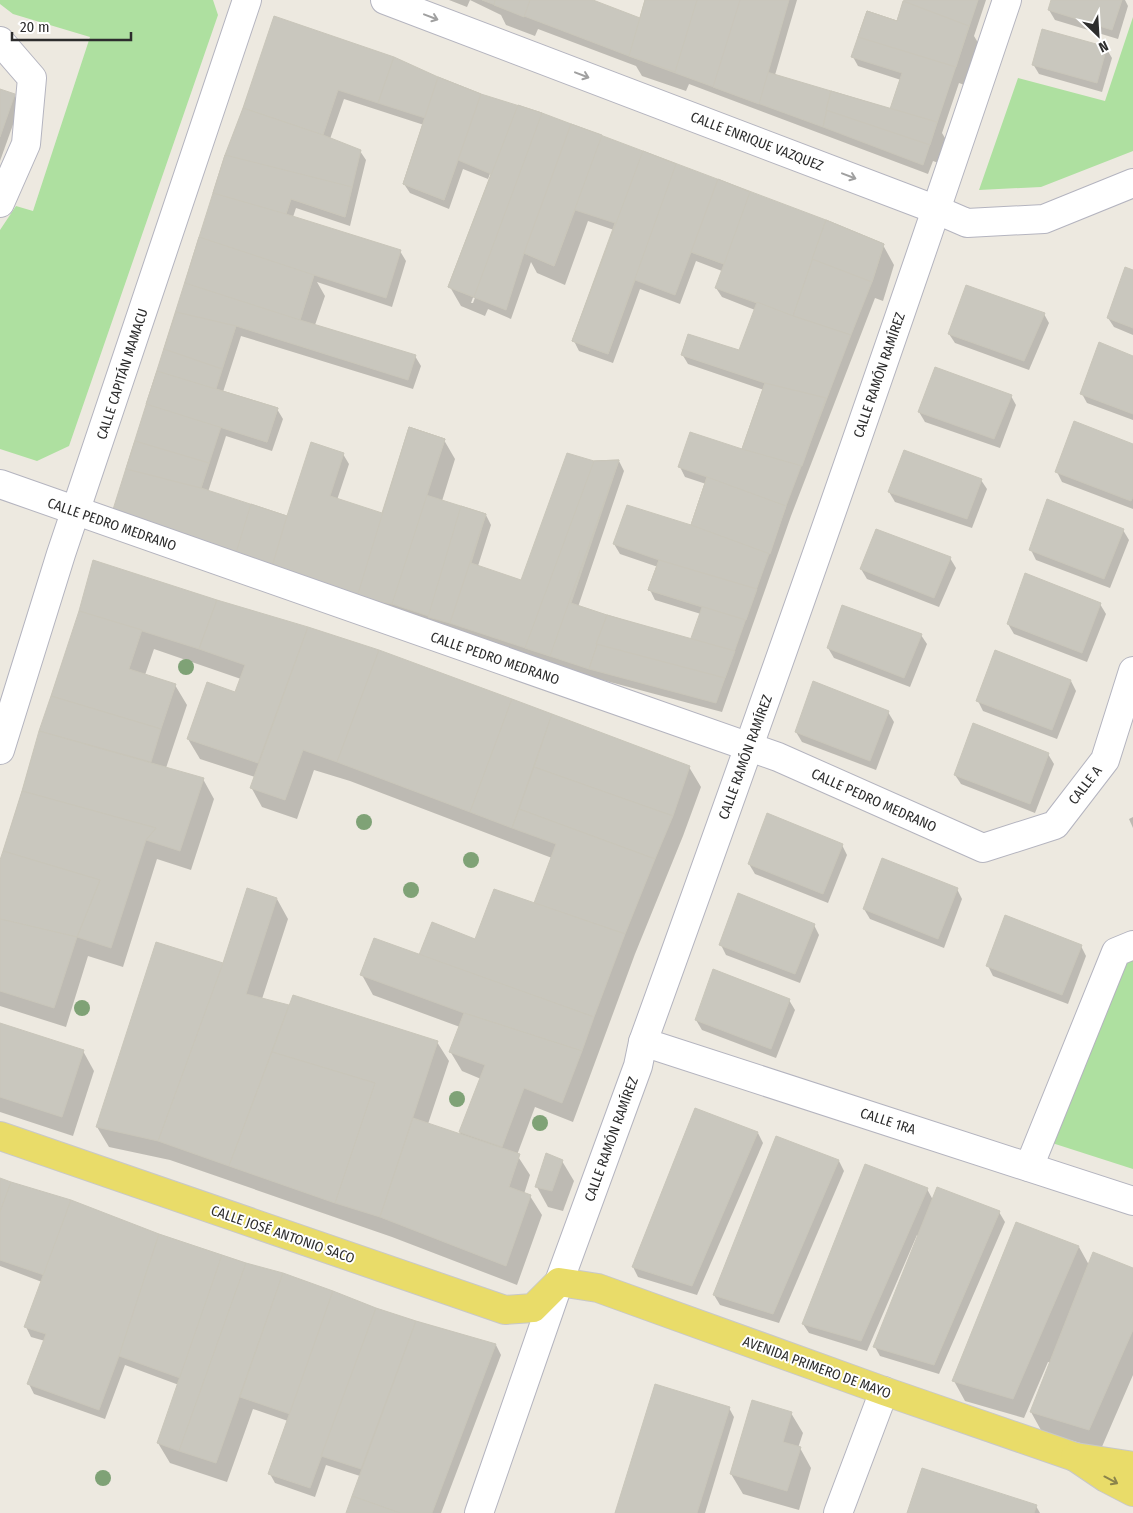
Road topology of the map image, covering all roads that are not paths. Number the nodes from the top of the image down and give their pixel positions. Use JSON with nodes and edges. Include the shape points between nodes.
{"nodes":[{"id":1,"x":247,"y":0,"type":"edge"},
{"id":2,"x":385,"y":0,"type":"edge"},
{"id":3,"x":1007,"y":0,"type":"edge"},
{"id":4,"x":0,"y":41,"type":"edge"},
{"id":5,"x":1133,"y":183,"type":"edge"},
{"id":6,"x":0,"y":203,"type":"edge"},
{"id":7,"x":937,"y":210,"type":"junction"},
{"id":8,"x":0,"y":484,"type":"edge"},
{"id":9,"x":76,"y":512,"type":"junction"},
{"id":10,"x":1133,"y":671,"type":"edge"},
{"id":11,"x":749,"y":748,"type":"junction"},
{"id":12,"x":0,"y":750,"type":"edge"},
{"id":13,"x":983,"y":848,"type":"joint"},
{"id":14,"x":1133,"y":945,"type":"edge"},
{"id":15,"x":643,"y":1042,"type":"junction"},
{"id":16,"x":0,"y":1136,"type":"edge"},
{"id":17,"x":1029,"y":1167,"type":"junction"},
{"id":18,"x":1133,"y":1201,"type":"edge"},
{"id":19,"x":559,"y":1282,"type":"junction"},
{"id":20,"x":884,"y":1391,"type":"junction"},
{"id":21,"x":1075,"y":1457,"type":"junction"},
{"id":22,"x":1133,"y":1466,"type":"edge"},
{"id":23,"x":1133,"y":1492,"type":"edge"},
{"id":24,"x":479,"y":1513,"type":"edge"},
{"id":25,"x":838,"y":1513,"type":"edge"}],
"edges":[{"from":1,"to":9,"type":"street","name":"CALLE CAPITÁN MAMACU"},
{"from":2,"to":7,"type":"street","name":"CALLE ENRIQUE VAZQUEZ","one_way":true},
{"from":3,"to":7,"type":"street","name":"CALLE RAMÓN RAMÍREZ"},
{"from":4,"to":6,"type":"street","via":[[32,78],[26,144]]},
{"from":5,"to":7,"type":"street","name":"CALLE ENRIQUE VAZQUEZ","via":[[1044,219],[967,223]]},
{"from":7,"to":11,"type":"street","name":"CALLE RAMÓN RAMÍREZ"},
{"from":8,"to":9,"type":"street","name":"CALLE PEDRO MEDRANO"},
{"from":9,"to":11,"type":"street","name":"CALLE PEDRO MEDRANO"},
{"from":9,"to":12,"type":"street","name":"CALLE CAPITÁN MAMACU"},
{"from":10,"to":13,"type":"street","name":"CALLE A","via":[[1105,760],[1055,825]]},
{"from":11,"to":13,"type":"street","name":"CALLE PEDRO MEDRANO","via":[[787,761]]},
{"from":11,"to":15,"type":"street","name":"CALLE RAMÓN RAMÍREZ"},
{"from":14,"to":17,"type":"street","via":[[1116,952]]},
{"from":15,"to":17,"type":"street","name":"CALLE 1RA"},
{"from":15,"to":19,"type":"street","name":"CALLE RAMÓN RAMÍREZ","via":[[638,1066]]},
{"from":16,"to":19,"type":"main road","name":"CALLE JOSÉ ANTONIO SACO","via":[[505,1310],[533,1308]]},
{"from":17,"to":18,"type":"street","name":"CALLE 1RA"},
{"from":19,"to":20,"type":"main road","name":"AVENIDA PRIMERO DE MAYO","via":[[598,1288]]},
{"from":19,"to":24,"type":"street","name":"CALLE RAMÓN RAMÍREZ"},
{"from":20,"to":21,"type":"main road","name":"AVENIDA PRIMERO DE MAYO"},
{"from":20,"to":25,"type":"street"},
{"from":21,"to":22,"type":"main road","name":"AVENIDA PRIMERO DE MAYO"},
{"from":21,"to":23,"type":"main road","name":"AVENIDA PRIMERO DE MAYO","one_way":true}]}
